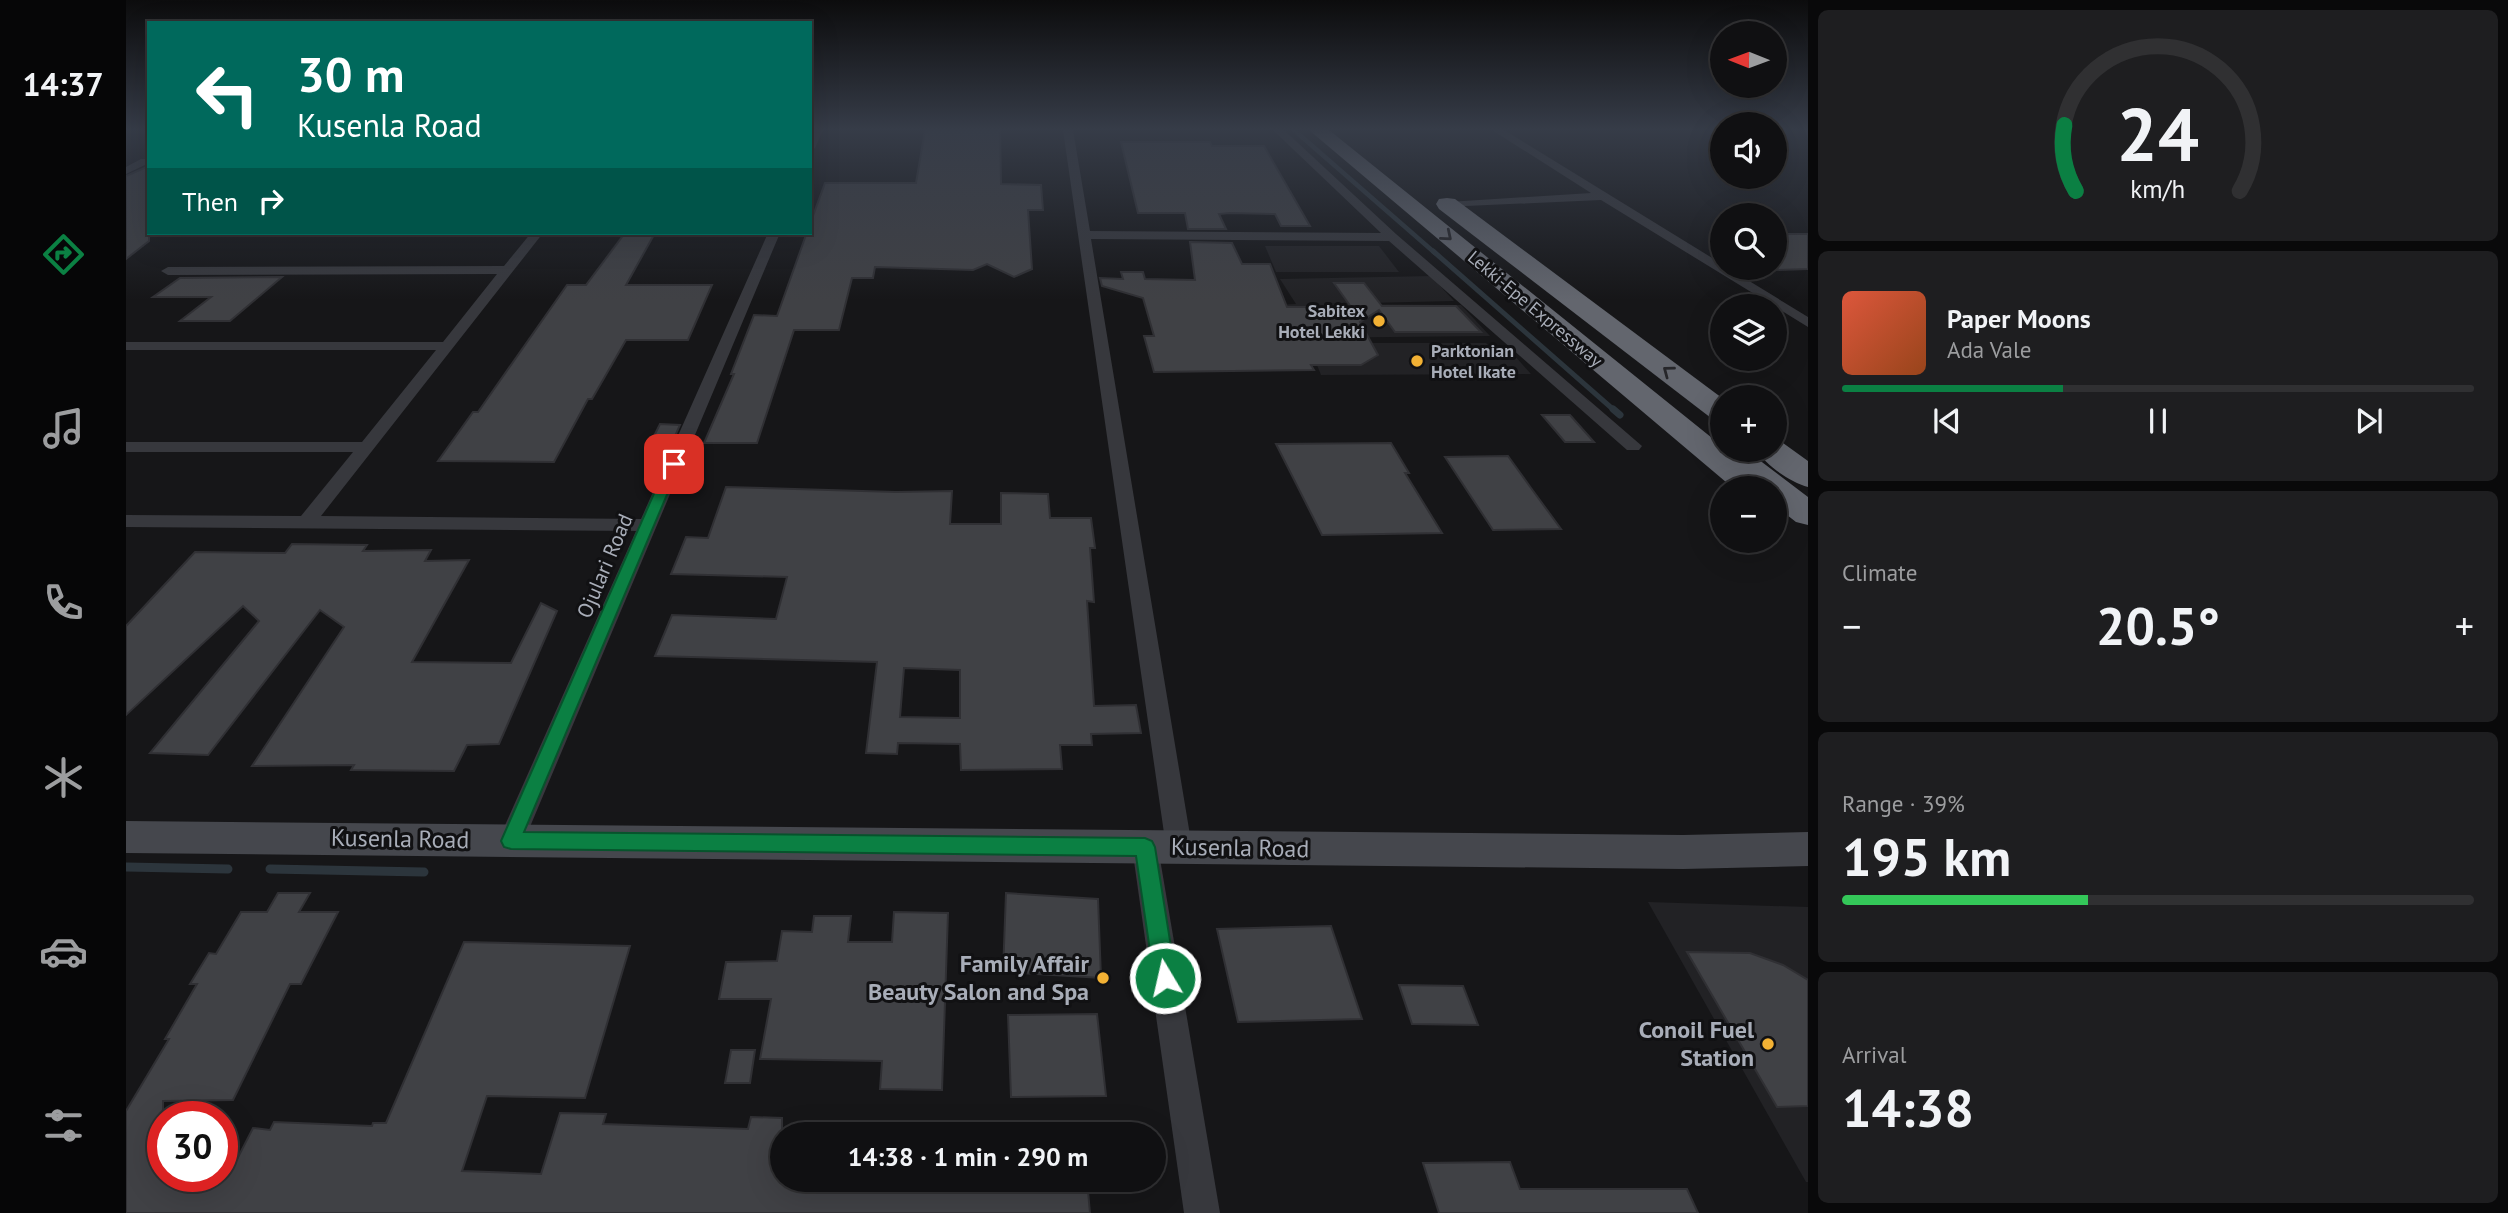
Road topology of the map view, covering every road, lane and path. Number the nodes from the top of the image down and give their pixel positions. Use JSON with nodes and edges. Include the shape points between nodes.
{"nodes":[{"id":1,"x":1077,"y":187,"type":"edge"},
{"id":2,"x":1338,"y":187,"type":"edge"},
{"id":3,"x":1386,"y":187,"type":"edge"},
{"id":4,"x":1590,"y":187,"type":"edge"},
{"id":5,"x":1426,"y":188,"type":"dead end"},
{"id":6,"x":1605,"y":196,"type":"junction"},
{"id":7,"x":1448,"y":205,"type":"junction"},
{"id":8,"x":535,"y":235,"type":"edge"},
{"id":9,"x":773,"y":235,"type":"edge"},
{"id":10,"x":1084,"y":235,"type":"junction"},
{"id":11,"x":1392,"y":237,"type":"junction"},
{"id":12,"x":509,"y":270,"type":"junction"},
{"id":13,"x":168,"y":271,"type":"dead end"},
{"id":14,"x":1808,"y":323,"type":"edge"},
{"id":15,"x":1560,"y":330,"type":"junction"},
{"id":16,"x":126,"y":346,"type":"edge"},
{"id":17,"x":449,"y":346,"type":"junction"},
{"id":18,"x":1710,"y":403,"type":"edge"},
{"id":19,"x":1710,"y":436,"type":"edge"},
{"id":20,"x":1633,"y":446,"type":"dead end"},
{"id":21,"x":126,"y":447,"type":"edge"},
{"id":22,"x":367,"y":447,"type":"junction"},
{"id":23,"x":1787,"y":461,"type":"edge"},
{"id":24,"x":1742,"y":462,"type":"edge"},
{"id":25,"x":1738,"y":476,"type":"edge"},
{"id":26,"x":1808,"y":477,"type":"edge"},
{"id":27,"x":1808,"y":514,"type":"edge"},
{"id":28,"x":1787,"y":517,"type":"edge"},
{"id":29,"x":126,"y":521,"type":"edge"},
{"id":30,"x":307,"y":522,"type":"junction"},
{"id":31,"x":648,"y":524,"type":"junction"},
{"id":32,"x":1808,"y":534,"type":"edge"},
{"id":33,"x":126,"y":837,"type":"edge"},
{"id":34,"x":511,"y":841,"type":"junction"},
{"id":35,"x":1162,"y":847,"type":"junction"},
{"id":36,"x":1808,"y":849,"type":"edge"},
{"id":37,"x":1202,"y":1213,"type":"edge"}],
"edges":[{"from":1,"to":10,"type":"street"},
{"from":2,"to":11,"type":"street"},
{"from":3,"to":15,"type":"highway","name":"Lekki-Epe Expressway","one_way":true},
{"from":4,"to":6,"type":"street"},
{"from":5,"to":7,"type":"highway","name":"Lekki-Epe Expressway"},
{"from":6,"to":7,"type":"street"},
{"from":6,"to":14,"type":"street"},
{"from":18,"to":7,"type":"highway","name":"Lekki-Epe Expressway","one_way":true},
{"from":8,"to":12,"type":"street"},
{"from":9,"to":31,"type":"street","name":"Ojulari Road"},
{"from":10,"to":11,"type":"street"},
{"from":10,"to":35,"type":"street"},
{"from":11,"to":20,"type":"street"},
{"from":12,"to":13,"type":"street"},
{"from":12,"to":17,"type":"street"},
{"from":15,"to":19,"type":"highway","via":[[1602,351]]},
{"from":15,"to":25,"type":"highway","name":"Lekki-Epe Expressway"},
{"from":16,"to":17,"type":"street"},
{"from":17,"to":22,"type":"street"},
{"from":21,"to":22,"type":"street"},
{"from":22,"to":30,"type":"street"},
{"from":23,"to":26,"type":"highway"},
{"from":24,"to":27,"type":"highway"},
{"from":28,"to":32,"type":"highway"},
{"from":29,"to":30,"type":"street"},
{"from":30,"to":31,"type":"street"},
{"from":31,"to":34,"type":"street","name":"Ojulari Road"},
{"from":33,"to":34,"type":"main road","name":"Kusenla Road"},
{"from":34,"to":35,"type":"main road","name":"Kusenla Road"},
{"from":35,"to":36,"type":"main road","name":"Kusenla Road"},
{"from":35,"to":37,"type":"street"}]}
